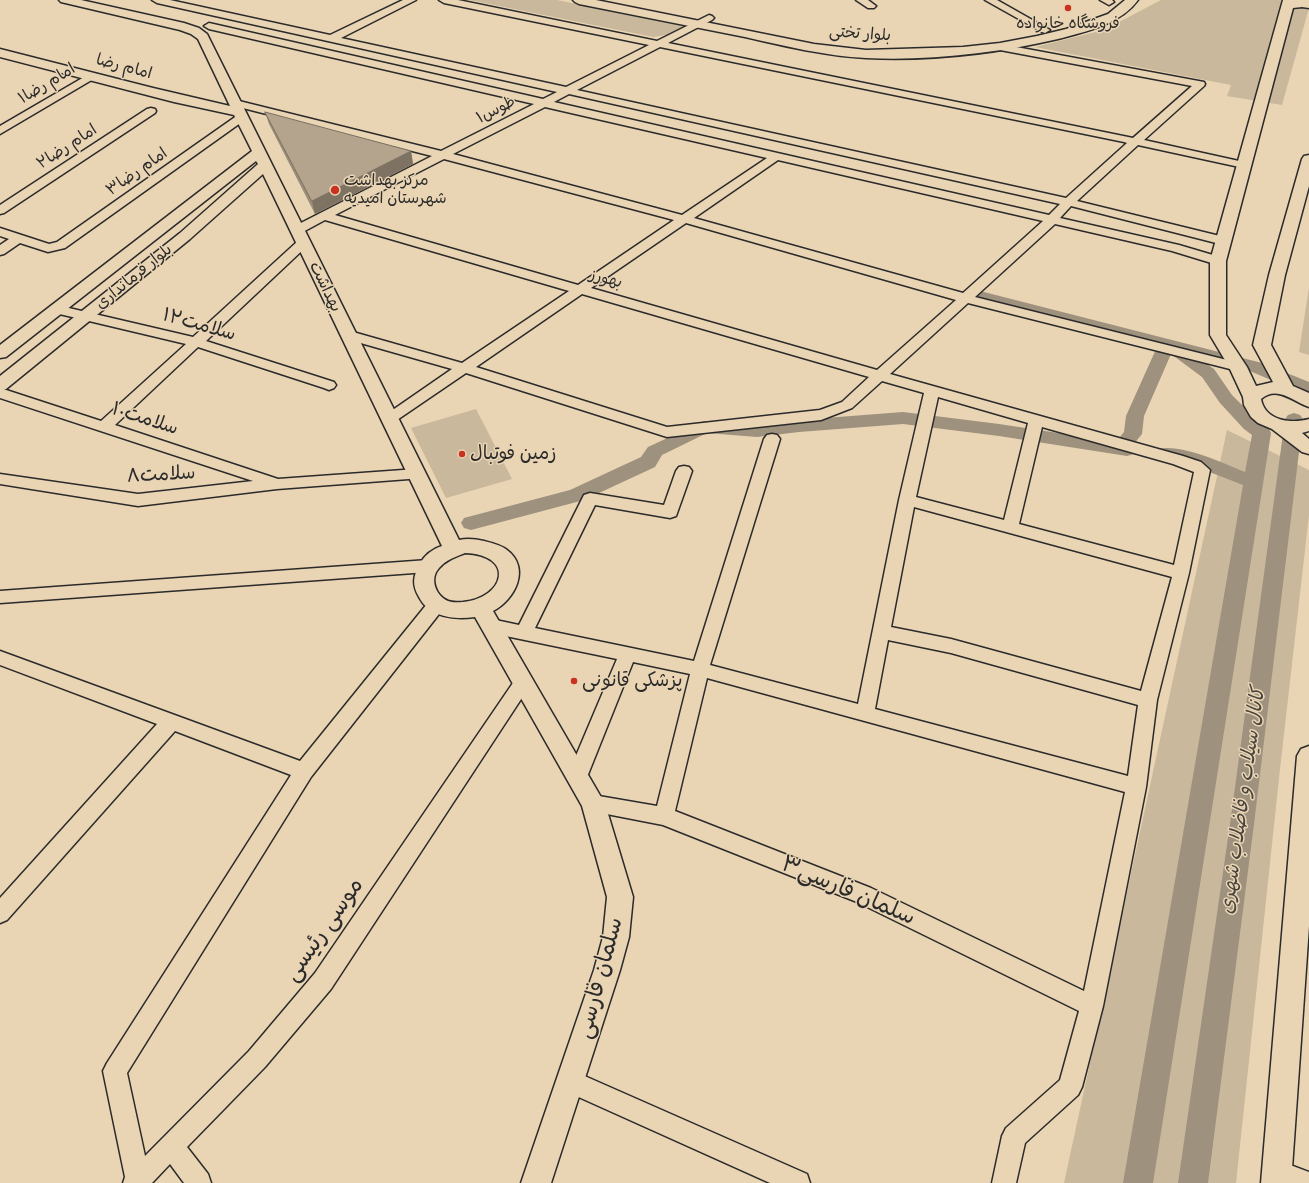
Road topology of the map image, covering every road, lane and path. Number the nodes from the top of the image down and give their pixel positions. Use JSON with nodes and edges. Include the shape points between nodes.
{"nodes":[{"id":1,"x":66,"y":0,"type":"edge"},
{"id":2,"x":102,"y":0,"type":"edge"},
{"id":3,"x":157,"y":0,"type":"edge"},
{"id":4,"x":410,"y":0,"type":"edge"},
{"id":5,"x":444,"y":0,"type":"edge"},
{"id":6,"x":579,"y":0,"type":"edge"},
{"id":7,"x":618,"y":0,"type":"edge"},
{"id":8,"x":861,"y":0,"type":"edge"},
{"id":9,"x":990,"y":0,"type":"edge"},
{"id":10,"x":1132,"y":0,"type":"edge"},
{"id":11,"x":1108,"y":1,"type":"edge"},
{"id":12,"x":1288,"y":3,"type":"edge"},
{"id":13,"x":1309,"y":4,"type":"edge"},
{"id":14,"x":871,"y":6,"type":"dead end"},
{"id":15,"x":225,"y":16,"type":"junction"},
{"id":16,"x":709,"y":18,"type":"junction"},
{"id":17,"x":697,"y":24,"type":"junction"},
{"id":18,"x":1045,"y":30,"type":"junction"},
{"id":19,"x":206,"y":32,"type":"junction"},
{"id":20,"x":331,"y":39,"type":"junction"},
{"id":21,"x":0,"y":43,"type":"edge"},
{"id":22,"x":659,"y":44,"type":"junction"},
{"id":23,"x":1000,"y":47,"type":"junction"},
{"id":24,"x":0,"y":53,"type":"edge"},
{"id":25,"x":91,"y":76,"type":"junction"},
{"id":26,"x":566,"y":91,"type":"junction"},
{"id":27,"x":544,"y":103,"type":"junction"},
{"id":28,"x":237,"y":107,"type":"junction"},
{"id":29,"x":151,"y":112,"type":"dead end"},
{"id":30,"x":0,"y":131,"type":"edge"},
{"id":31,"x":1136,"y":141,"type":"junction"},
{"id":32,"x":777,"y":156,"type":"junction"},
{"id":33,"x":437,"y":157,"type":"junction"},
{"id":34,"x":262,"y":158,"type":"junction"},
{"id":35,"x":1309,"y":159,"type":"edge"},
{"id":36,"x":1244,"y":165,"type":"junction"},
{"id":37,"x":1068,"y":202,"type":"junction"},
{"id":38,"x":0,"y":210,"type":"edge"},
{"id":39,"x":324,"y":216,"type":"junction"},
{"id":40,"x":1052,"y":220,"type":"junction"},
{"id":41,"x":681,"y":222,"type":"junction"},
{"id":42,"x":0,"y":232,"type":"edge"},
{"id":43,"x":300,"y":236,"type":"junction"},
{"id":44,"x":18,"y":238,"type":"junction"},
{"id":45,"x":1224,"y":241,"type":"junction"},
{"id":46,"x":0,"y":251,"type":"edge"},
{"id":47,"x":1218,"y":261,"type":"junction"},
{"id":48,"x":581,"y":289,"type":"junction"},
{"id":49,"x":965,"y":298,"type":"junction"},
{"id":50,"x":56,"y":309,"type":"junction"},
{"id":51,"x":86,"y":315,"type":"junction"},
{"id":52,"x":348,"y":335,"type":"junction"},
{"id":53,"x":196,"y":342,"type":"junction"},
{"id":54,"x":0,"y":353,"type":"edge"},
{"id":55,"x":1238,"y":367,"type":"junction"},
{"id":56,"x":464,"y":368,"type":"junction"},
{"id":57,"x":878,"y":376,"type":"junction"},
{"id":58,"x":0,"y":385,"type":"edge"},
{"id":59,"x":329,"y":385,"type":"dead end"},
{"id":60,"x":932,"y":391,"type":"junction"},
{"id":61,"x":0,"y":393,"type":"edge"},
{"id":62,"x":1301,"y":395,"type":"edge"},
{"id":63,"x":1252,"y":397,"type":"junction"},
{"id":64,"x":389,"y":419,"type":"junction"},
{"id":65,"x":1036,"y":420,"type":"junction"},
{"id":66,"x":1309,"y":424,"type":"edge"},
{"id":67,"x":1278,"y":425,"type":"junction"},
{"id":68,"x":104,"y":427,"type":"junction"},
{"id":69,"x":772,"y":439,"type":"dead end"},
{"id":70,"x":1309,"y":448,"type":"edge"},
{"id":71,"x":684,"y":471,"type":"dead end"},
{"id":72,"x":417,"y":474,"type":"junction"},
{"id":73,"x":0,"y":479,"type":"edge"},
{"id":74,"x":277,"y":484,"type":"junction"},
{"id":75,"x":908,"y":500,"type":"junction"},
{"id":76,"x":1010,"y":527,"type":"junction"},
{"id":77,"x":453,"y":548,"type":"junction"},
{"id":78,"x":428,"y":566,"type":"junction"},
{"id":79,"x":1181,"y":573,"type":"junction"},
{"id":80,"x":0,"y":597,"type":"edge"},
{"id":81,"x":437,"y":604,"type":"junction"},
{"id":82,"x":486,"y":617,"type":"junction"},
{"id":83,"x":882,"y":632,"type":"junction"},
{"id":84,"x":524,"y":633,"type":"junction"},
{"id":85,"x":628,"y":654,"type":"junction"},
{"id":86,"x":0,"y":658,"type":"edge"},
{"id":87,"x":700,"y":669,"type":"junction"},
{"id":88,"x":523,"y":682,"type":"junction"},
{"id":89,"x":1148,"y":700,"type":"junction"},
{"id":90,"x":865,"y":714,"type":"junction"},
{"id":91,"x":171,"y":722,"type":"junction"},
{"id":92,"x":1309,"y":756,"type":"edge"},
{"id":93,"x":304,"y":771,"type":"junction"},
{"id":94,"x":577,"y":777,"type":"junction"},
{"id":95,"x":1136,"y":787,"type":"junction"},
{"id":96,"x":593,"y":804,"type":"junction"},
{"id":97,"x":1307,"y":807,"type":"edge"},
{"id":98,"x":664,"y":816,"type":"junction"},
{"id":99,"x":0,"y":913,"type":"edge"},
{"id":100,"x":1301,"y":964,"type":"edge"},
{"id":101,"x":1092,"y":1006,"type":"junction"},
{"id":102,"x":570,"y":1082,"type":"junction"},
{"id":103,"x":172,"y":1146,"type":"junction"},
{"id":104,"x":1276,"y":1177,"type":"edge"},
{"id":105,"x":136,"y":1182,"type":"edge"},
{"id":106,"x":199,"y":1183,"type":"edge"},
{"id":107,"x":536,"y":1183,"type":"edge"},
{"id":108,"x":798,"y":1183,"type":"edge"},
{"id":109,"x":1004,"y":1183,"type":"edge"},
{"id":110,"x":1307,"y":1183,"type":"edge"}],
"edges":[{"from":1,"to":19,"type":"street","via":[[184,27],[195,32]]},
{"from":2,"to":19,"type":"street"},
{"from":3,"to":15,"type":"street"},
{"from":4,"to":20,"type":"street"},
{"from":5,"to":22,"type":"street"},
{"from":6,"to":17,"type":"street","name":"بلوار تختی"},
{"from":7,"to":16,"type":"street","name":"بلوار تختی"},
{"from":8,"to":14,"type":"street"},
{"from":9,"to":18,"type":"street"},
{"from":10,"to":23,"type":"street","name":"بلوار تختی","via":[[1112,16],[1090,26],[1044,39]]},
{"from":11,"to":18,"type":"street","name":"بلوار تختی","via":[[1098,11]]},
{"from":12,"to":13,"type":"street"},
{"from":12,"to":36,"type":"street"},
{"from":15,"to":19,"type":"street"},
{"from":15,"to":20,"type":"street"},
{"from":16,"to":17,"type":"street","name":"طوس۱"},
{"from":16,"to":18,"type":"street","name":"بلوار تختی","via":[[811,40],[861,46],[918,46],[988,40]]},
{"from":17,"to":22,"type":"street","name":"طوس۱"},
{"from":17,"to":23,"type":"street","name":"بلوار تختی","via":[[814,48],[866,54],[963,52]]},
{"from":19,"to":27,"type":"street"},
{"from":19,"to":28,"type":"street","name":"بهداشت"},
{"from":20,"to":26,"type":"street"},
{"from":21,"to":28,"type":"street","name":"امام رضا","via":[[187,90]]},
{"from":22,"to":26,"type":"street","name":"طوس۱"},
{"from":22,"to":31,"type":"street"},
{"from":23,"to":31,"type":"street","via":[[1200,84]]},
{"from":24,"to":25,"type":"street","name":"امام رضا"},
{"from":25,"to":28,"type":"street","name":"امام رضا","via":[[140,90]]},
{"from":25,"to":30,"type":"street","name":"امام رضا۱"},
{"from":26,"to":27,"type":"street","name":"طوس۱"},
{"from":26,"to":37,"type":"street"},
{"from":27,"to":32,"type":"street"},
{"from":27,"to":33,"type":"street","name":"طوس۱"},
{"from":28,"to":33,"type":"street"},
{"from":28,"to":34,"type":"street","name":"بهداشت"},
{"from":28,"to":44,"type":"street","name":"امام رضا۳","via":[[61,245],[48,248]]},
{"from":29,"to":38,"type":"street","name":"امام رضا۲"},
{"from":31,"to":36,"type":"street"},
{"from":31,"to":37,"type":"street"},
{"from":32,"to":40,"type":"street"},
{"from":32,"to":41,"type":"street"},
{"from":33,"to":39,"type":"street","name":"طوس۱"},
{"from":33,"to":41,"type":"street"},
{"from":34,"to":43,"type":"street","name":"بهداشت"},
{"from":34,"to":50,"type":"street","name":"بلوار فرمانداری"},
{"from":34,"to":51,"type":"street","name":"بلوار فرمانداری","via":[[185,236]]},
{"from":35,"to":62,"type":"street","via":[[1277,275],[1262,346]]},
{"from":36,"to":45,"type":"street"},
{"from":37,"to":40,"type":"street"},
{"from":37,"to":45,"type":"street"},
{"from":39,"to":43,"type":"street","name":"طوس۱"},
{"from":39,"to":48,"type":"street","name":"بهورز"},
{"from":40,"to":47,"type":"street","via":[[1175,248]]},
{"from":40,"to":49,"type":"street"},
{"from":41,"to":48,"type":"street"},
{"from":41,"to":49,"type":"street"},
{"from":42,"to":44,"type":"street"},
{"from":43,"to":52,"type":"street","name":"بهداشت"},
{"from":43,"to":53,"type":"street","name":"طوس۱"},
{"from":44,"to":46,"type":"street"},
{"from":45,"to":47,"type":"street"},
{"from":47,"to":55,"type":"street","via":[[1218,335]]},
{"from":48,"to":56,"type":"street"},
{"from":48,"to":57,"type":"street","name":"بهورز"},
{"from":49,"to":55,"type":"street"},
{"from":49,"to":57,"type":"street"},
{"from":50,"to":51,"type":"street","name":"سلامت۱۲"},
{"from":50,"to":54,"type":"street","name":"بلوار فرمانداری"},
{"from":51,"to":53,"type":"street","name":"سلامت۱۲"},
{"from":51,"to":58,"type":"street","name":"بلوار فرمانداری"},
{"from":52,"to":56,"type":"street"},
{"from":52,"to":64,"type":"street","name":"بهداشت"},
{"from":53,"to":59,"type":"street","name":"سلامت۱۲"},
{"from":53,"to":68,"type":"street","name":"طوس۱"},
{"from":55,"to":63,"type":"street"},
{"from":56,"to":57,"type":"street","via":[[667,432],[821,415],[847,405]]},
{"from":56,"to":64,"type":"street"},
{"from":57,"to":60,"type":"street","name":"بهورز"},
{"from":60,"to":65,"type":"street","name":"بهورز"},
{"from":60,"to":75,"type":"street"},
{"from":61,"to":68,"type":"street","name":"سلامت۱۰"},
{"from":62,"to":63,"type":"street","via":[[1266,388],[1258,390]]},
{"from":63,"to":67,"type":"street","via":[[1256,412]]},
{"from":64,"to":72,"type":"street","name":"بهداشت"},
{"from":65,"to":76,"type":"street"},
{"from":65,"to":79,"type":"street","name":"بهورز","via":[[1178,460],[1202,470]]},
{"from":66,"to":67,"type":"street","via":[[1293,428]]},
{"from":67,"to":70,"type":"street"},
{"from":68,"to":74,"type":"street","name":"سلامت۱۰"},
{"from":69,"to":87,"type":"street"},
{"from":71,"to":84,"type":"street","via":[[670,512],[590,499]]},
{"from":72,"to":74,"type":"street","name":"سلامت۸"},
{"from":72,"to":77,"type":"street","name":"بهداشت"},
{"from":73,"to":74,"type":"street","name":"سلامت۸","via":[[138,500]]},
{"from":75,"to":76,"type":"street"},
{"from":75,"to":83,"type":"street"},
{"from":76,"to":79,"type":"street"},
{"from":77,"to":78,"type":"street","via":[[438,555]]},
{"from":77,"to":82,"type":"street","via":[[485,548],[498,554],[507,564],[509,580],[491,603]]},
{"from":78,"to":80,"type":"street"},
{"from":78,"to":81,"type":"street","via":[[424,574],[424,586],[429,598]]},
{"from":79,"to":89,"type":"street"},
{"from":81,"to":82,"type":"street","via":[[446,608],[469,610]]},
{"from":81,"to":93,"type":"street"},
{"from":82,"to":84,"type":"street"},
{"from":82,"to":88,"type":"street","name":"سلمان فارسی"},
{"from":83,"to":89,"type":"street","via":[[951,646]]},
{"from":83,"to":90,"type":"street"},
{"from":84,"to":85,"type":"street"},
{"from":85,"to":87,"type":"street"},
{"from":85,"to":94,"type":"street"},
{"from":86,"to":91,"type":"street"},
{"from":87,"to":90,"type":"street"},
{"from":87,"to":98,"type":"street"},
{"from":88,"to":94,"type":"street","name":"سلمان فارسی"},
{"from":88,"to":103,"type":"street","name":"موسی رئیسی","via":[[323,981],[257,1059]]},
{"from":89,"to":95,"type":"street"},
{"from":90,"to":95,"type":"street"},
{"from":91,"to":93,"type":"street"},
{"from":91,"to":99,"type":"street"},
{"from":92,"to":97,"type":"street"},
{"from":93,"to":105,"type":"street","via":[[115,1071]]},
{"from":94,"to":96,"type":"street","name":"سلمان فارسی"},
{"from":95,"to":101,"type":"street"},
{"from":96,"to":98,"type":"street","name":"سلمان فارسی۳"},
{"from":96,"to":102,"type":"street","name":"سلمان فارسی","via":[[620,897],[614,943]]},
{"from":97,"to":100,"type":"street"},
{"from":98,"to":101,"type":"street","name":"سلمان فارسی۳","via":[[864,895]]},
{"from":100,"to":104,"type":"street"},
{"from":101,"to":109,"type":"street","via":[[1070,1087],[1014,1136]]},
{"from":102,"to":107,"type":"street","name":"سلمان فارسی"},
{"from":102,"to":108,"type":"street"},
{"from":103,"to":105,"type":"street","name":"موسی رئیسی"},
{"from":103,"to":106,"type":"street"},
{"from":104,"to":110,"type":"street"}]}
